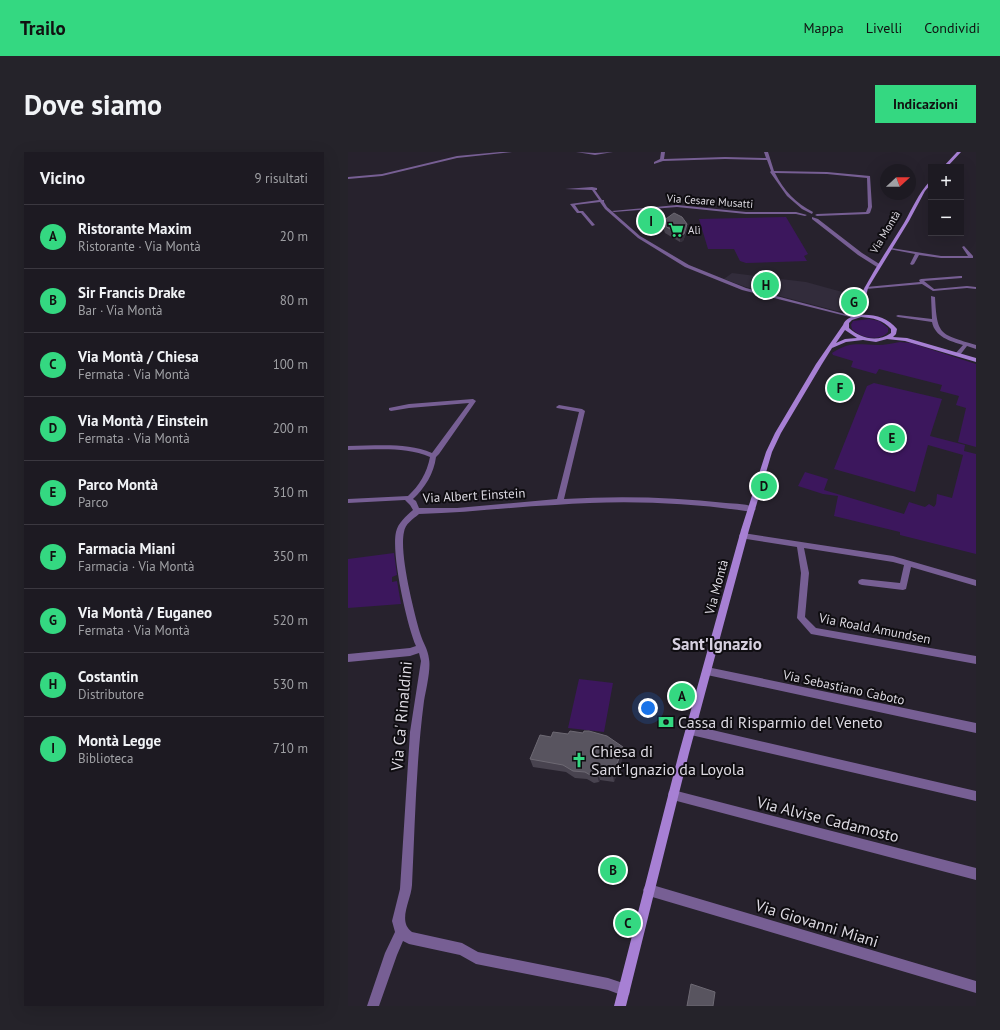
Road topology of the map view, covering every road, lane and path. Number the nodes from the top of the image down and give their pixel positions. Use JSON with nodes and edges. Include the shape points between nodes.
{"nodes":[{"id":1,"x":510,"y":152,"type":"edge"},
{"id":2,"x":578,"y":152,"type":"edge"},
{"id":3,"x":611,"y":152,"type":"edge"},
{"id":4,"x":663,"y":152,"type":"edge"},
{"id":5,"x":766,"y":152,"type":"edge"},
{"id":6,"x":959,"y":152,"type":"edge"},
{"id":7,"x":768,"y":159,"type":"junction"},
{"id":8,"x":948,"y":164,"type":"edge"},
{"id":9,"x":772,"y":172,"type":"junction"},
{"id":10,"x":348,"y":178,"type":"edge"},
{"id":11,"x":928,"y":185,"type":"edge"},
{"id":12,"x":567,"y":189,"type":"dead end"},
{"id":13,"x":601,"y":199,"type":"junction"},
{"id":14,"x":606,"y":208,"type":"junction"},
{"id":15,"x":614,"y":211,"type":"junction"},
{"id":16,"x":806,"y":213,"type":"junction"},
{"id":17,"x":815,"y":217,"type":"junction"},
{"id":18,"x":616,"y":218,"type":"junction"},
{"id":19,"x":593,"y":225,"type":"dead end"},
{"id":20,"x":643,"y":238,"type":"junction"},
{"id":21,"x":964,"y":247,"type":"dead end"},
{"id":22,"x":890,"y":249,"type":"junction"},
{"id":23,"x":918,"y":253,"type":"junction"},
{"id":24,"x":912,"y":264,"type":"dead end"},
{"id":25,"x":879,"y":266,"type":"junction"},
{"id":26,"x":960,"y":276,"type":"dead end"},
{"id":27,"x":923,"y":283,"type":"junction"},
{"id":28,"x":866,"y":288,"type":"junction"},
{"id":29,"x":976,"y":288,"type":"edge"},
{"id":30,"x":862,"y":297,"type":"junction"},
{"id":31,"x":933,"y":297,"type":"dead end"},
{"id":32,"x":824,"y":311,"type":"junction"},
{"id":33,"x":898,"y":316,"type":"dead end"},
{"id":34,"x":855,"y":317,"type":"junction"},
{"id":35,"x":879,"y":318,"type":"junction"},
{"id":36,"x":934,"y":321,"type":"junction"},
{"id":37,"x":846,"y":323,"type":"junction"},
{"id":38,"x":894,"y":329,"type":"junction"},
{"id":39,"x":864,"y":338,"type":"junction"},
{"id":40,"x":884,"y":339,"type":"junction"},
{"id":41,"x":966,"y":344,"type":"junction"},
{"id":42,"x":976,"y":347,"type":"edge"},
{"id":43,"x":939,"y":348,"type":"junction"},
{"id":44,"x":828,"y":350,"type":"junction"},
{"id":45,"x":958,"y":354,"type":"junction"},
{"id":46,"x":976,"y":360,"type":"edge"},
{"id":47,"x":559,"y":407,"type":"dead end"},
{"id":48,"x":391,"y":409,"type":"dead end"},
{"id":49,"x":348,"y":448,"type":"edge"},
{"id":50,"x":432,"y":456,"type":"junction"},
{"id":51,"x":409,"y":499,"type":"junction"},
{"id":52,"x":348,"y":501,"type":"edge"},
{"id":53,"x":560,"y":502,"type":"junction"},
{"id":54,"x":752,"y":509,"type":"junction"},
{"id":55,"x":417,"y":511,"type":"junction"},
{"id":56,"x":744,"y":536,"type":"junction"},
{"id":57,"x":800,"y":545,"type":"junction"},
{"id":58,"x":908,"y":563,"type":"junction"},
{"id":59,"x":862,"y":582,"type":"dead end"},
{"id":60,"x":976,"y":583,"type":"edge"},
{"id":61,"x":422,"y":648,"type":"junction"},
{"id":62,"x":975,"y":657,"type":"edge"},
{"id":63,"x":348,"y":658,"type":"edge"},
{"id":64,"x":707,"y":671,"type":"junction"},
{"id":65,"x":976,"y":728,"type":"edge"},
{"id":66,"x":691,"y":730,"type":"junction"},
{"id":67,"x":673,"y":795,"type":"junction"},
{"id":68,"x":976,"y":796,"type":"edge"},
{"id":69,"x":976,"y":874,"type":"edge"},
{"id":70,"x":649,"y":890,"type":"junction"},
{"id":71,"x":401,"y":932,"type":"junction"},
{"id":72,"x":976,"y":987,"type":"edge"},
{"id":73,"x":624,"y":990,"type":"junction"},
{"id":74,"x":373,"y":1006,"type":"edge"},
{"id":75,"x":620,"y":1006,"type":"edge"}],
"edges":[{"from":1,"to":10,"type":"street","via":[[457,157],[382,175]]},
{"from":2,"to":3,"type":"street"},
{"from":4,"to":7,"type":"street","via":[[663,160]]},
{"from":5,"to":7,"type":"street"},
{"from":6,"to":8,"type":"main road"},
{"from":7,"to":9,"type":"street"},
{"from":9,"to":16,"type":"street","via":[[785,192]]},
{"from":9,"to":17,"type":"street","name":"Via Cesare Musatti","via":[[869,177],[868,213]]},
{"from":11,"to":22,"type":"main road","name":"Via Montà"},
{"from":12,"to":13,"type":"street","via":[[593,188]]},
{"from":13,"to":14,"type":"street"},
{"from":13,"to":15,"type":"street"},
{"from":13,"to":19,"type":"street","via":[[572,204]]},
{"from":14,"to":15,"type":"street"},
{"from":14,"to":18,"type":"street"},
{"from":15,"to":16,"type":"street","name":"Via Cesare Musatti","via":[[681,206],[746,213]]},
{"from":15,"to":18,"type":"street"},
{"from":15,"to":20,"type":"street"},
{"from":16,"to":17,"type":"street","name":"Via Cesare Musatti"},
{"from":17,"to":25,"type":"street","via":[[860,254]]},
{"from":18,"to":20,"type":"street"},
{"from":20,"to":32,"type":"street","via":[[687,266],[722,281]]},
{"from":21,"to":23,"type":"street","via":[[971,257],[941,257]]},
{"from":22,"to":23,"type":"street"},
{"from":22,"to":25,"type":"main road","name":"Via Montà"},
{"from":23,"to":24,"type":"street"},
{"from":25,"to":28,"type":"main road","name":"Via Montà"},
{"from":26,"to":27,"type":"street","via":[[921,280]]},
{"from":27,"to":28,"type":"street"},
{"from":27,"to":29,"type":"street","via":[[933,290]]},
{"from":28,"to":30,"type":"main road","name":"Via Montà"},
{"from":30,"to":34,"type":"main road","name":"Via Montà","via":[[860,313]]},
{"from":30,"to":35,"type":"main road","via":[[868,311]]},
{"from":31,"to":36,"type":"street"},
{"from":32,"to":34,"type":"street"},
{"from":32,"to":37,"type":"street"},
{"from":33,"to":36,"type":"street"},
{"from":34,"to":35,"type":"main road"},
{"from":34,"to":37,"type":"main road"},
{"from":35,"to":38,"type":"main road"},
{"from":36,"to":41,"type":"street","via":[[937,331],[942,336]]},
{"from":37,"to":39,"type":"main road","via":[[849,331]]},
{"from":37,"to":44,"type":"main road","name":"Via Montà"},
{"from":38,"to":40,"type":"main road","via":[[891,336]]},
{"from":38,"to":43,"type":"main road"},
{"from":39,"to":40,"type":"main road"},
{"from":39,"to":44,"type":"main road","via":[[845,341]]},
{"from":40,"to":43,"type":"main road","via":[[900,338]]},
{"from":41,"to":42,"type":"street"},
{"from":41,"to":45,"type":"street"},
{"from":43,"to":45,"type":"main road"},
{"from":44,"to":54,"type":"main road","name":"Via Montà","via":[[778,433],[769,452]]},
{"from":45,"to":46,"type":"main road"},
{"from":47,"to":53,"type":"street","via":[[582,411]]},
{"from":48,"to":50,"type":"street","via":[[473,401],[437,453]]},
{"from":49,"to":50,"type":"street","via":[[408,449]]},
{"from":50,"to":51,"type":"street","via":[[428,475]]},
{"from":51,"to":52,"type":"street","name":"Via Albert Einstein"},
{"from":51,"to":55,"type":"street","name":"Via Albert Einstein"},
{"from":53,"to":54,"type":"street","name":"Via Albert Einstein","via":[[650,501]]},
{"from":53,"to":55,"type":"street","name":"Via Albert Einstein","via":[[450,511]]},
{"from":54,"to":56,"type":"main road","name":"Via Montà"},
{"from":55,"to":61,"type":"street","name":"Via Ca' Rinaldini","via":[[403,524],[399,549],[416,633]]},
{"from":56,"to":57,"type":"street"},
{"from":56,"to":64,"type":"main road","name":"Via Montà"},
{"from":57,"to":58,"type":"street"},
{"from":57,"to":62,"type":"street","name":"Via Roald Amundsen","via":[[805,573],[801,618],[814,631]]},
{"from":58,"to":59,"type":"street","via":[[903,587]]},
{"from":58,"to":60,"type":"street"},
{"from":61,"to":63,"type":"street","via":[[410,652]]},
{"from":61,"to":71,"type":"street","name":"Via Ca' Rinaldini","via":[[424,661],[415,732],[406,889],[398,921]]},
{"from":64,"to":65,"type":"street","name":"Via Sebastiano Caboto"},
{"from":64,"to":66,"type":"main road","name":"Via Montà"},
{"from":66,"to":67,"type":"main road","name":"Via Montà"},
{"from":66,"to":68,"type":"street"},
{"from":67,"to":69,"type":"street","name":"Via Alvise Cadamosto"},
{"from":67,"to":70,"type":"main road","name":"Via Montà"},
{"from":70,"to":72,"type":"street","name":"Via Giovanni Miani"},
{"from":70,"to":73,"type":"main road","name":"Via Montà"},
{"from":71,"to":73,"type":"street","via":[[410,938],[462,949],[476,958],[608,984]]},
{"from":71,"to":74,"type":"street","name":"Via Ca' Rinaldini"},
{"from":73,"to":75,"type":"main road","name":"Via Montà"}]}
